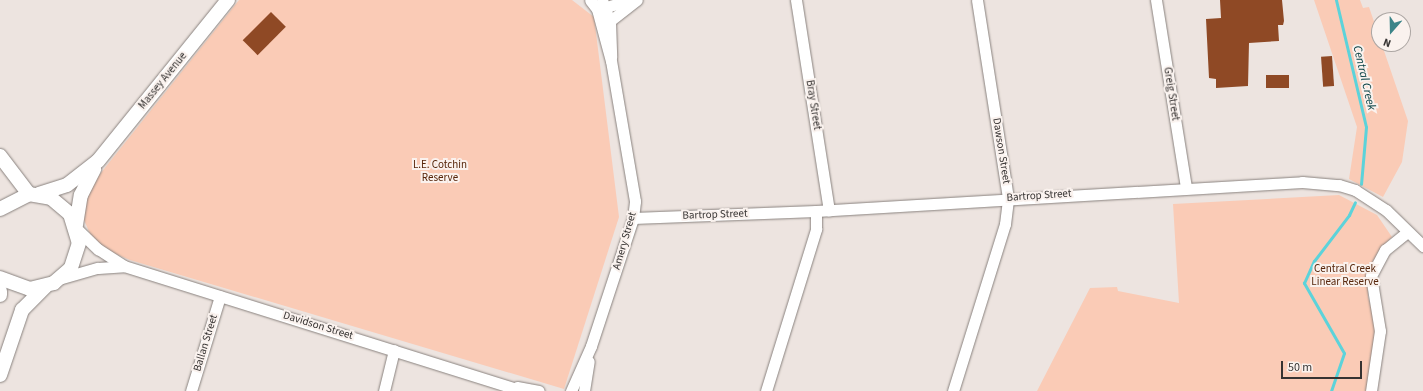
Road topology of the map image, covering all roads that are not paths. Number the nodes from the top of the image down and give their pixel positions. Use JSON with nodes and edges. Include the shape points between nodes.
{"nodes":[{"id":1,"x":228,"y":0,"type":"edge"},
{"id":2,"x":590,"y":0,"type":"edge"},
{"id":3,"x":629,"y":0,"type":"edge"},
{"id":4,"x":637,"y":0,"type":"edge"},
{"id":5,"x":796,"y":0,"type":"edge"},
{"id":6,"x":977,"y":0,"type":"edge"},
{"id":7,"x":1156,"y":0,"type":"edge"},
{"id":8,"x":602,"y":6,"type":"edge"},
{"id":9,"x":606,"y":24,"type":"junction"},
{"id":10,"x":0,"y":156,"type":"edge"},
{"id":11,"x":98,"y":161,"type":"junction"},
{"id":12,"x":1186,"y":187,"type":"junction"},
{"id":13,"x":34,"y":194,"type":"junction"},
{"id":14,"x":1008,"y":198,"type":"junction"},
{"id":15,"x":0,"y":209,"type":"edge"},
{"id":16,"x":829,"y":210,"type":"junction"},
{"id":17,"x":816,"y":211,"type":"junction"},
{"id":18,"x":633,"y":218,"type":"junction"},
{"id":19,"x":77,"y":227,"type":"junction"},
{"id":20,"x":1406,"y":233,"type":"junction"},
{"id":21,"x":1423,"y":246,"type":"edge"},
{"id":22,"x":124,"y":266,"type":"junction"},
{"id":23,"x":0,"y":278,"type":"edge"},
{"id":24,"x":62,"y":278,"type":"junction"},
{"id":25,"x":45,"y":287,"type":"junction"},
{"id":26,"x":0,"y":291,"type":"edge"},
{"id":27,"x":0,"y":295,"type":"edge"},
{"id":28,"x":220,"y":296,"type":"junction"},
{"id":29,"x":591,"y":346,"type":"junction"},
{"id":30,"x":394,"y":350,"type":"junction"},
{"id":31,"x":0,"y":375,"type":"edge"},
{"id":32,"x":513,"y":386,"type":"junction"},
{"id":33,"x":191,"y":391,"type":"edge"},
{"id":34,"x":384,"y":391,"type":"edge"},
{"id":35,"x":523,"y":391,"type":"edge"},
{"id":36,"x":539,"y":391,"type":"edge"},
{"id":37,"x":570,"y":391,"type":"edge"},
{"id":38,"x":584,"y":391,"type":"edge"},
{"id":39,"x":766,"y":391,"type":"edge"},
{"id":40,"x":953,"y":391,"type":"edge"},
{"id":41,"x":1371,"y":391,"type":"edge"}],
"edges":[{"from":1,"to":11,"type":"street","name":"Massey Avenue"},
{"from":2,"to":8,"type":"street","name":"Amery Street"},
{"from":3,"to":8,"type":"street"},
{"from":4,"to":9,"type":"street"},
{"from":5,"to":16,"type":"street","name":"Bray Street"},
{"from":6,"to":14,"type":"street","name":"Dawson Street"},
{"from":7,"to":12,"type":"street","name":"Greig Street"},
{"from":8,"to":9,"type":"street","name":"Amery Street"},
{"from":9,"to":18,"type":"street","name":"Amery Street","via":[[635,201]]},
{"from":10,"to":13,"type":"street"},
{"from":11,"to":13,"type":"street","name":"Massey Avenue","via":[[67,185]]},
{"from":11,"to":19,"type":"street","name":"Massey Avenue","via":[[81,195]]},
{"from":12,"to":14,"type":"street","name":"Bartrop Street"},
{"from":12,"to":20,"type":"street","name":"Bartrop Street","via":[[1302,182],[1339,185],[1386,210]]},
{"from":13,"to":15,"type":"street","name":"Massey Avenue"},
{"from":13,"to":19,"type":"street","via":[[62,205]]},
{"from":14,"to":16,"type":"street","name":"Bartrop Street"},
{"from":14,"to":40,"type":"street","name":"Dawson Street","via":[[1005,224]]},
{"from":16,"to":17,"type":"street","name":"Bartrop Street"},
{"from":17,"to":18,"type":"street","name":"Bartrop Street"},
{"from":17,"to":39,"type":"street","via":[[816,229]]},
{"from":18,"to":29,"type":"street","name":"Amery Street"},
{"from":19,"to":22,"type":"street","name":"Davidson Street","via":[[98,249]]},
{"from":19,"to":24,"type":"street","name":"Massey Avenue","via":[[77,256]]},
{"from":20,"to":21,"type":"street","name":"Bartrop Street"},
{"from":20,"to":41,"type":"street","via":[[1385,250],[1371,276],[1380,331]]},
{"from":22,"to":24,"type":"street","name":"Davidson Street","via":[[98,268]]},
{"from":22,"to":28,"type":"street","name":"Davidson Street"},
{"from":23,"to":25,"type":"street","via":[[22,288]]},
{"from":24,"to":25,"type":"street"},
{"from":25,"to":31,"type":"street","via":[[22,310]]},
{"from":26,"to":27,"type":"street"},
{"from":28,"to":30,"type":"street","name":"Davidson Street"},
{"from":28,"to":33,"type":"street","name":"Ballan Street"},
{"from":29,"to":37,"type":"street","name":"Amery Street"},
{"from":29,"to":38,"type":"street","name":"Amery Street"},
{"from":30,"to":32,"type":"street","name":"Davidson Street"},
{"from":30,"to":34,"type":"street"},
{"from":32,"to":35,"type":"street","name":"Davidson Street"},
{"from":32,"to":36,"type":"street","name":"Davidson Street"}]}
